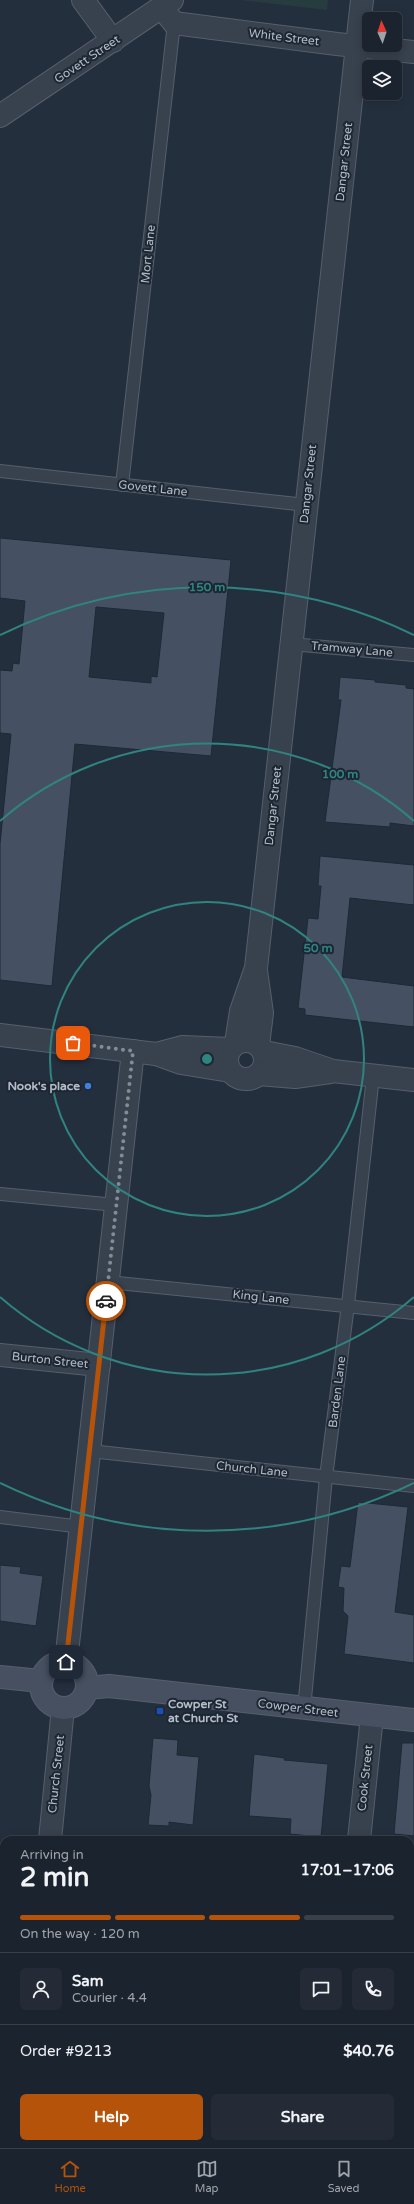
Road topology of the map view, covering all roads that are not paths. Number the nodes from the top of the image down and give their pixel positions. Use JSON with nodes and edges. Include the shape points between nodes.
{"nodes":[{"id":1,"x":83,"y":0,"type":"edge"},
{"id":2,"x":362,"y":0,"type":"edge"},
{"id":3,"x":169,"y":10,"type":"edge"},
{"id":4,"x":113,"y":41,"type":"junction"},
{"id":5,"x":357,"y":46,"type":"junction"},
{"id":6,"x":414,"y":52,"type":"edge"},
{"id":7,"x":0,"y":116,"type":"edge"},
{"id":8,"x":0,"y":471,"type":"edge"},
{"id":9,"x":122,"y":485,"type":"junction"},
{"id":10,"x":306,"y":505,"type":"junction"},
{"id":11,"x":291,"y":644,"type":"junction"},
{"id":12,"x":414,"y":655,"type":"edge"},
{"id":13,"x":256,"y":968,"type":"junction"},
{"id":14,"x":0,"y":1035,"type":"edge"},
{"id":15,"x":233,"y":1046,"type":"junction"},
{"id":16,"x":261,"y":1049,"type":"junction"},
{"id":17,"x":133,"y":1051,"type":"junction"},
{"id":18,"x":156,"y":1054,"type":"junction"},
{"id":19,"x":230,"y":1071,"type":"junction"},
{"id":20,"x":334,"y":1071,"type":"junction"},
{"id":21,"x":259,"y":1074,"type":"junction"},
{"id":22,"x":373,"y":1076,"type":"junction"},
{"id":23,"x":414,"y":1080,"type":"edge"},
{"id":24,"x":0,"y":1194,"type":"edge"},
{"id":25,"x":116,"y":1205,"type":"junction"},
{"id":26,"x":108,"y":1282,"type":"junction"},
{"id":27,"x":348,"y":1306,"type":"junction"},
{"id":28,"x":414,"y":1313,"type":"edge"},
{"id":29,"x":0,"y":1355,"type":"edge"},
{"id":30,"x":99,"y":1365,"type":"junction"},
{"id":31,"x":90,"y":1451,"type":"junction"},
{"id":32,"x":326,"y":1477,"type":"junction"},
{"id":33,"x":414,"y":1486,"type":"edge"},
{"id":34,"x":0,"y":1517,"type":"edge"},
{"id":35,"x":82,"y":1527,"type":"junction"},
{"id":36,"x":66,"y":1662,"type":"junction"},
{"id":37,"x":0,"y":1676,"type":"edge"},
{"id":38,"x":41,"y":1681,"type":"junction"},
{"id":39,"x":87,"y":1688,"type":"junction"},
{"id":40,"x":63,"y":1708,"type":"junction"},
{"id":41,"x":304,"y":1709,"type":"junction"},
{"id":42,"x":372,"y":1716,"type":"junction"},
{"id":43,"x":414,"y":1720,"type":"edge"},
{"id":44,"x":50,"y":1836,"type":"edge"},
{"id":45,"x":359,"y":1836,"type":"edge"}],
"edges":[{"from":1,"to":4,"type":"street"},
{"from":2,"to":5,"type":"street","name":"Dangar Street"},
{"from":3,"to":4,"type":"street","name":"Govett Street"},
{"from":3,"to":5,"type":"street","name":"White Street"},
{"from":3,"to":9,"type":"lane","name":"Mort Lane"},
{"from":4,"to":7,"type":"street","name":"Govett Street"},
{"from":5,"to":6,"type":"street","name":"White Street"},
{"from":5,"to":10,"type":"street","name":"Dangar Street"},
{"from":8,"to":9,"type":"lane","name":"Govett Lane"},
{"from":9,"to":10,"type":"lane","name":"Govett Lane"},
{"from":10,"to":11,"type":"street","name":"Dangar Street"},
{"from":11,"to":12,"type":"lane","name":"Tramway Lane"},
{"from":11,"to":13,"type":"street","name":"Dangar Street"},
{"from":13,"to":15,"type":"street","name":"Dangar Street","via":[[241,1011]]},
{"from":13,"to":16,"type":"street","name":"Dangar Street","via":[[262,1013]]},
{"from":14,"to":17,"type":"street"},
{"from":15,"to":16,"type":"street","via":[[248,1041]]},
{"from":15,"to":18,"type":"street","via":[[182,1047]]},
{"from":15,"to":19,"type":"street","via":[[227,1060]]},
{"from":16,"to":20,"type":"street"},
{"from":16,"to":21,"type":"street","via":[[264,1064]]},
{"from":17,"to":18,"type":"street"},
{"from":17,"to":25,"type":"street"},
{"from":18,"to":19,"type":"street","via":[[181,1063]]},
{"from":19,"to":21,"type":"street","via":[[247,1079]]},
{"from":20,"to":21,"type":"street","via":[[295,1077]]},
{"from":20,"to":22,"type":"street"},
{"from":22,"to":23,"type":"street"},
{"from":22,"to":27,"type":"lane","name":"Barden Lane"},
{"from":24,"to":25,"type":"lane"},
{"from":25,"to":26,"type":"street"},
{"from":26,"to":27,"type":"lane","name":"King Lane"},
{"from":26,"to":30,"type":"street"},
{"from":27,"to":28,"type":"lane","name":"King Lane"},
{"from":27,"to":32,"type":"lane","name":"Barden Lane"},
{"from":29,"to":30,"type":"street","name":"Burton Street"},
{"from":30,"to":31,"type":"street"},
{"from":31,"to":32,"type":"lane","name":"Church Lane"},
{"from":31,"to":35,"type":"street"},
{"from":32,"to":33,"type":"lane","name":"Church Lane"},
{"from":32,"to":41,"type":"lane","name":"Barden Lane"},
{"from":34,"to":35,"type":"lane"},
{"from":35,"to":36,"type":"street"},
{"from":36,"to":38,"type":"main road","via":[[48,1668]]},
{"from":36,"to":39,"type":"main road","via":[[73,1663],[82,1670],[87,1680]]},
{"from":37,"to":38,"type":"main road"},
{"from":38,"to":40,"type":"main road","via":[[42,1693],[46,1699]]},
{"from":39,"to":40,"type":"main road","via":[[80,1701]]},
{"from":39,"to":41,"type":"main road","name":"Cowper Street","via":[[109,1686]]},
{"from":40,"to":44,"type":"street","name":"Church Street"},
{"from":41,"to":42,"type":"main road","name":"Cowper Street"},
{"from":42,"to":43,"type":"main road","name":"Cowper Street"},
{"from":42,"to":45,"type":"street","name":"Cook Street"}]}
